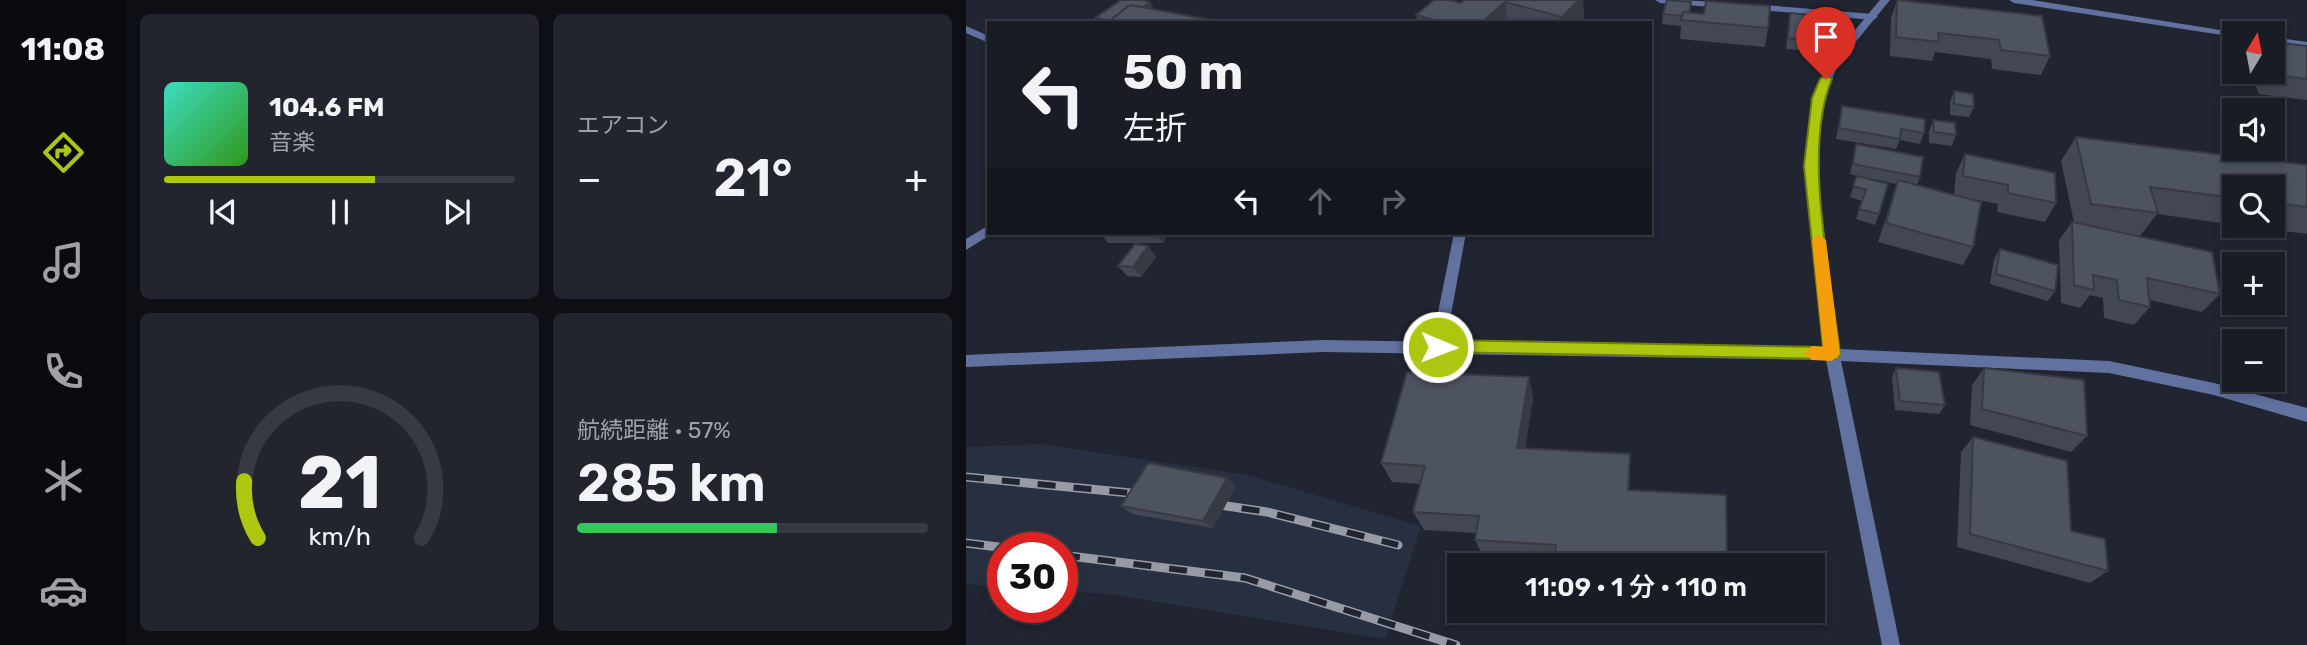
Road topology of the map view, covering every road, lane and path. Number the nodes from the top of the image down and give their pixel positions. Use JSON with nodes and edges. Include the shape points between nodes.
{"nodes":[{"id":1,"x":1660,"y":0,"type":"edge"},
{"id":2,"x":1885,"y":0,"type":"edge"},
{"id":3,"x":2014,"y":0,"type":"edge"},
{"id":4,"x":1873,"y":17,"type":"junction"},
{"id":5,"x":966,"y":29,"type":"edge"},
{"id":6,"x":2222,"y":32,"type":"edge"},
{"id":7,"x":987,"y":39,"type":"edge"},
{"id":8,"x":2286,"y":42,"type":"edge"},
{"id":9,"x":2307,"y":45,"type":"edge"},
{"id":10,"x":987,"y":230,"type":"edge"},
{"id":11,"x":1460,"y":235,"type":"edge"},
{"id":12,"x":966,"y":245,"type":"edge"},
{"id":13,"x":1438,"y":347,"type":"junction"},
{"id":14,"x":1832,"y":354,"type":"junction"},
{"id":15,"x":966,"y":361,"type":"edge"},
{"id":16,"x":2307,"y":415,"type":"edge"},
{"id":17,"x":1891,"y":645,"type":"edge"}],
"edges":[{"from":1,"to":4,"type":"street"},
{"from":2,"to":4,"type":"street"},
{"from":3,"to":6,"type":"street"},
{"from":4,"to":14,"type":"street","via":[[1835,60],[1818,98],[1810,166]]},
{"from":5,"to":7,"type":"street"},
{"from":8,"to":9,"type":"street"},
{"from":10,"to":12,"type":"street"},
{"from":11,"to":13,"type":"street"},
{"from":13,"to":14,"type":"street"},
{"from":13,"to":15,"type":"street","via":[[1323,346]]},
{"from":14,"to":16,"type":"street","via":[[2109,367]]},
{"from":14,"to":17,"type":"street"}]}
